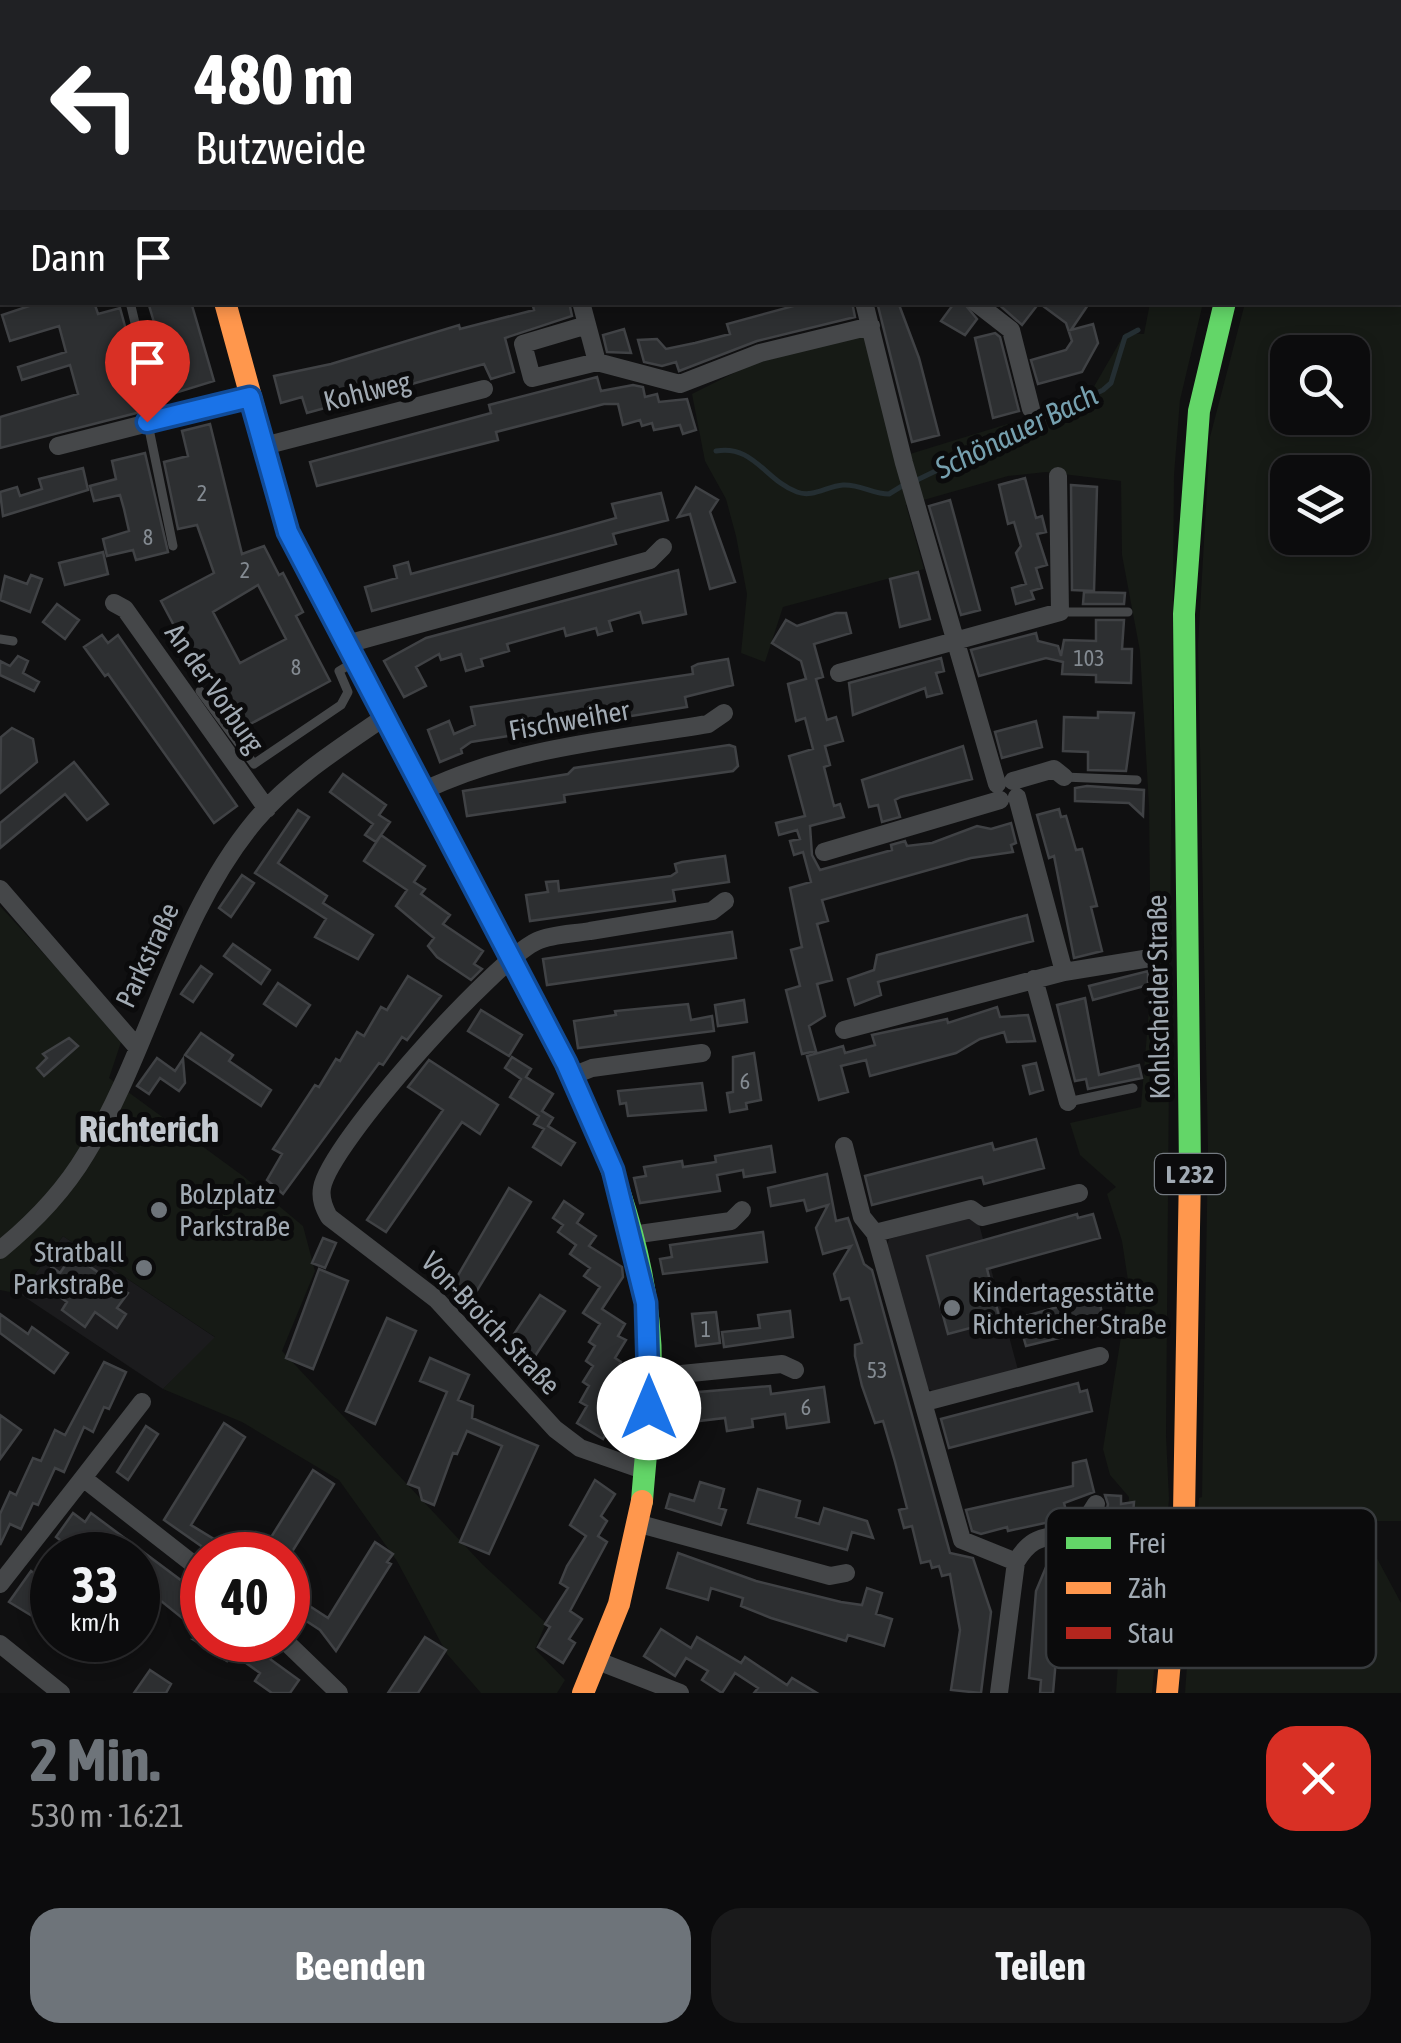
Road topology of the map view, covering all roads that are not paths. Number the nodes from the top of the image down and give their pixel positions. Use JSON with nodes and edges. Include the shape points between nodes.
{"nodes":[{"id":1,"x":131,"y":305,"type":"edge"},
{"id":2,"x":226,"y":305,"type":"edge"},
{"id":3,"x":581,"y":305,"type":"edge"},
{"id":4,"x":865,"y":305,"type":"edge"},
{"id":5,"x":979,"y":305,"type":"edge"},
{"id":6,"x":1223,"y":305,"type":"edge"},
{"id":7,"x":587,"y":326,"type":"junction"},
{"id":8,"x":870,"y":326,"type":"junction"},
{"id":9,"x":598,"y":362,"type":"junction"},
{"id":10,"x":484,"y":389,"type":"dead end"},
{"id":11,"x":250,"y":397,"type":"junction"},
{"id":12,"x":1031,"y":408,"type":"dead end"},
{"id":13,"x":153,"y":420,"type":"junction"},
{"id":14,"x":58,"y":446,"type":"dead end"},
{"id":15,"x":264,"y":446,"type":"junction"},
{"id":16,"x":1058,"y":476,"type":"dead end"},
{"id":17,"x":173,"y":546,"type":"dead end"},
{"id":18,"x":663,"y":547,"type":"dead end"},
{"id":19,"x":114,"y":603,"type":"dead end"},
{"id":20,"x":1060,"y":612,"type":"junction"},
{"id":21,"x":1128,"y":612,"type":"dead end"},
{"id":22,"x":0,"y":638,"type":"edge"},
{"id":23,"x":952,"y":639,"type":"junction"},
{"id":24,"x":13,"y":641,"type":"dead end"},
{"id":25,"x":352,"y":652,"type":"junction"},
{"id":26,"x":839,"y":672,"type":"dead end"},
{"id":27,"x":200,"y":691,"type":"dead end"},
{"id":28,"x":724,"y":713,"type":"dead end"},
{"id":29,"x":386,"y":716,"type":"junction"},
{"id":30,"x":1064,"y":777,"type":"joint"},
{"id":31,"x":1137,"y":780,"type":"dead end"},
{"id":32,"x":425,"y":790,"type":"junction"},
{"id":33,"x":1007,"y":790,"type":"junction"},
{"id":34,"x":267,"y":809,"type":"junction"},
{"id":35,"x":824,"y":852,"type":"dead end"},
{"id":36,"x":0,"y":890,"type":"edge"},
{"id":37,"x":725,"y":902,"type":"dead end"},
{"id":38,"x":512,"y":958,"type":"junction"},
{"id":39,"x":1150,"y":958,"type":"dead end"},
{"id":40,"x":1064,"y":972,"type":"junction"},
{"id":41,"x":1034,"y":980,"type":"junction"},
{"id":42,"x":844,"y":1030,"type":"dead end"},
{"id":43,"x":136,"y":1046,"type":"junction"},
{"id":44,"x":702,"y":1053,"type":"dead end"},
{"id":45,"x":572,"y":1076,"type":"junction"},
{"id":46,"x":1133,"y":1088,"type":"dead end"},
{"id":47,"x":1068,"y":1102,"type":"joint"},
{"id":48,"x":844,"y":1146,"type":"dead end"},
{"id":49,"x":1066,"y":1190,"type":"dead end"},
{"id":50,"x":742,"y":1210,"type":"dead end"},
{"id":51,"x":875,"y":1233,"type":"junction"},
{"id":52,"x":632,"y":1234,"type":"junction"},
{"id":53,"x":0,"y":1250,"type":"edge"},
{"id":54,"x":1100,"y":1356,"type":"dead end"},
{"id":55,"x":794,"y":1370,"type":"dead end"},
{"id":56,"x":651,"y":1377,"type":"junction"},
{"id":57,"x":142,"y":1402,"type":"dead end"},
{"id":58,"x":925,"y":1402,"type":"junction"},
{"id":59,"x":646,"y":1471,"type":"junction"},
{"id":60,"x":83,"y":1478,"type":"junction"},
{"id":61,"x":1096,"y":1504,"type":"dead end"},
{"id":62,"x":1093,"y":1508,"type":"edge"},
{"id":63,"x":1184,"y":1508,"type":"edge"},
{"id":64,"x":640,"y":1524,"type":"junction"},
{"id":65,"x":1046,"y":1534,"type":"edge"},
{"id":66,"x":180,"y":1554,"type":"edge"},
{"id":67,"x":1016,"y":1562,"type":"junction"},
{"id":68,"x":846,"y":1573,"type":"dead end"},
{"id":69,"x":0,"y":1584,"type":"edge"},
{"id":70,"x":0,"y":1644,"type":"edge"},
{"id":71,"x":598,"y":1661,"type":"junction"},
{"id":72,"x":306,"y":1662,"type":"edge"},
{"id":73,"x":1169,"y":1668,"type":"edge"},
{"id":74,"x":58,"y":1692,"type":"edge"},
{"id":75,"x":338,"y":1693,"type":"edge"},
{"id":76,"x":583,"y":1693,"type":"edge"},
{"id":77,"x":680,"y":1693,"type":"edge"},
{"id":78,"x":1000,"y":1693,"type":"edge"},
{"id":79,"x":1167,"y":1693,"type":"edge"}],
"edges":[{"from":1,"to":13,"type":"lane"},
{"from":2,"to":11,"type":"street"},
{"from":3,"to":7,"type":"street"},
{"from":4,"to":8,"type":"street"},
{"from":5,"to":12,"type":"street","via":[[1012,330]]},
{"from":6,"to":63,"type":"street","name":"Kohlscheider Straße","number":"L 232","via":[[1199,411],[1184,614],[1191,1274]]},
{"from":7,"to":9,"type":"street"},
{"from":7,"to":9,"type":"street","via":[[523,344],[532,378]]},
{"from":8,"to":9,"type":"street","via":[[760,353],[680,384]]},
{"from":8,"to":23,"type":"street"},
{"from":10,"to":15,"type":"street","name":"Kohlweg"},
{"from":11,"to":13,"type":"street"},
{"from":11,"to":15,"type":"street"},
{"from":13,"to":14,"type":"street"},
{"from":13,"to":17,"type":"lane"},
{"from":15,"to":25,"type":"street","via":[[288,532]]},
{"from":16,"to":20,"type":"street"},
{"from":18,"to":25,"type":"street","via":[[650,560]]},
{"from":19,"to":34,"type":"street","name":"An der Vorburg","via":[[125,609]]},
{"from":20,"to":21,"type":"lane"},
{"from":20,"to":23,"type":"street"},
{"from":22,"to":24,"type":"lane"},
{"from":23,"to":26,"type":"street"},
{"from":23,"to":33,"type":"street"},
{"from":25,"to":27,"type":"lane","via":[[339,671],[348,692],[341,705],[254,764]]},
{"from":25,"to":29,"type":"street"},
{"from":28,"to":32,"type":"street","name":"Fischweiher","via":[[708,724],[514,757]]},
{"from":29,"to":32,"type":"street"},
{"from":29,"to":34,"type":"street","name":"Parkstraße"},
{"from":30,"to":31,"type":"lane"},
{"from":30,"to":33,"type":"street","via":[[1054,769]]},
{"from":32,"to":38,"type":"street"},
{"from":33,"to":35,"type":"street"},
{"from":33,"to":40,"type":"street"},
{"from":34,"to":43,"type":"street","name":"Parkstraße","via":[[201,904]]},
{"from":36,"to":43,"type":"street"},
{"from":37,"to":38,"type":"street","via":[[712,911],[539,940]]},
{"from":38,"to":45,"type":"street"},
{"from":38,"to":59,"type":"street","name":"Von-Broich-Straße","via":[[368,1115],[329,1169],[323,1207],[436,1299],[556,1429],[580,1448]]},
{"from":39,"to":40,"type":"street"},
{"from":40,"to":41,"type":"street"},
{"from":41,"to":42,"type":"street"},
{"from":41,"to":47,"type":"street"},
{"from":43,"to":53,"type":"street","name":"Parkstraße","via":[[86,1154],[33,1222]]},
{"from":44,"to":45,"type":"street"},
{"from":45,"to":52,"type":"street"},
{"from":46,"to":47,"type":"lane"},
{"from":48,"to":51,"type":"street","via":[[862,1217]]},
{"from":49,"to":51,"type":"street","via":[[982,1217],[971,1209]]},
{"from":50,"to":52,"type":"street","via":[[731,1221]]},
{"from":51,"to":58,"type":"street"},
{"from":52,"to":56,"type":"street"},
{"from":54,"to":58,"type":"street"},
{"from":55,"to":56,"type":"street","via":[[782,1364]]},
{"from":56,"to":59,"type":"street"},
{"from":57,"to":60,"type":"street"},
{"from":58,"to":67,"type":"street","via":[[962,1540]]},
{"from":59,"to":64,"type":"street"},
{"from":60,"to":66,"type":"street"},
{"from":60,"to":69,"type":"street"},
{"from":61,"to":62,"type":"street"},
{"from":64,"to":68,"type":"street","via":[[830,1576]]},
{"from":64,"to":71,"type":"street"},
{"from":65,"to":67,"type":"street"},
{"from":67,"to":78,"type":"street"},
{"from":70,"to":74,"type":"street"},
{"from":71,"to":76,"type":"street"},
{"from":71,"to":77,"type":"street"},
{"from":72,"to":75,"type":"street"},
{"from":73,"to":79,"type":"street","name":"Kohlscheider Straße","number":"L 232"}]}
